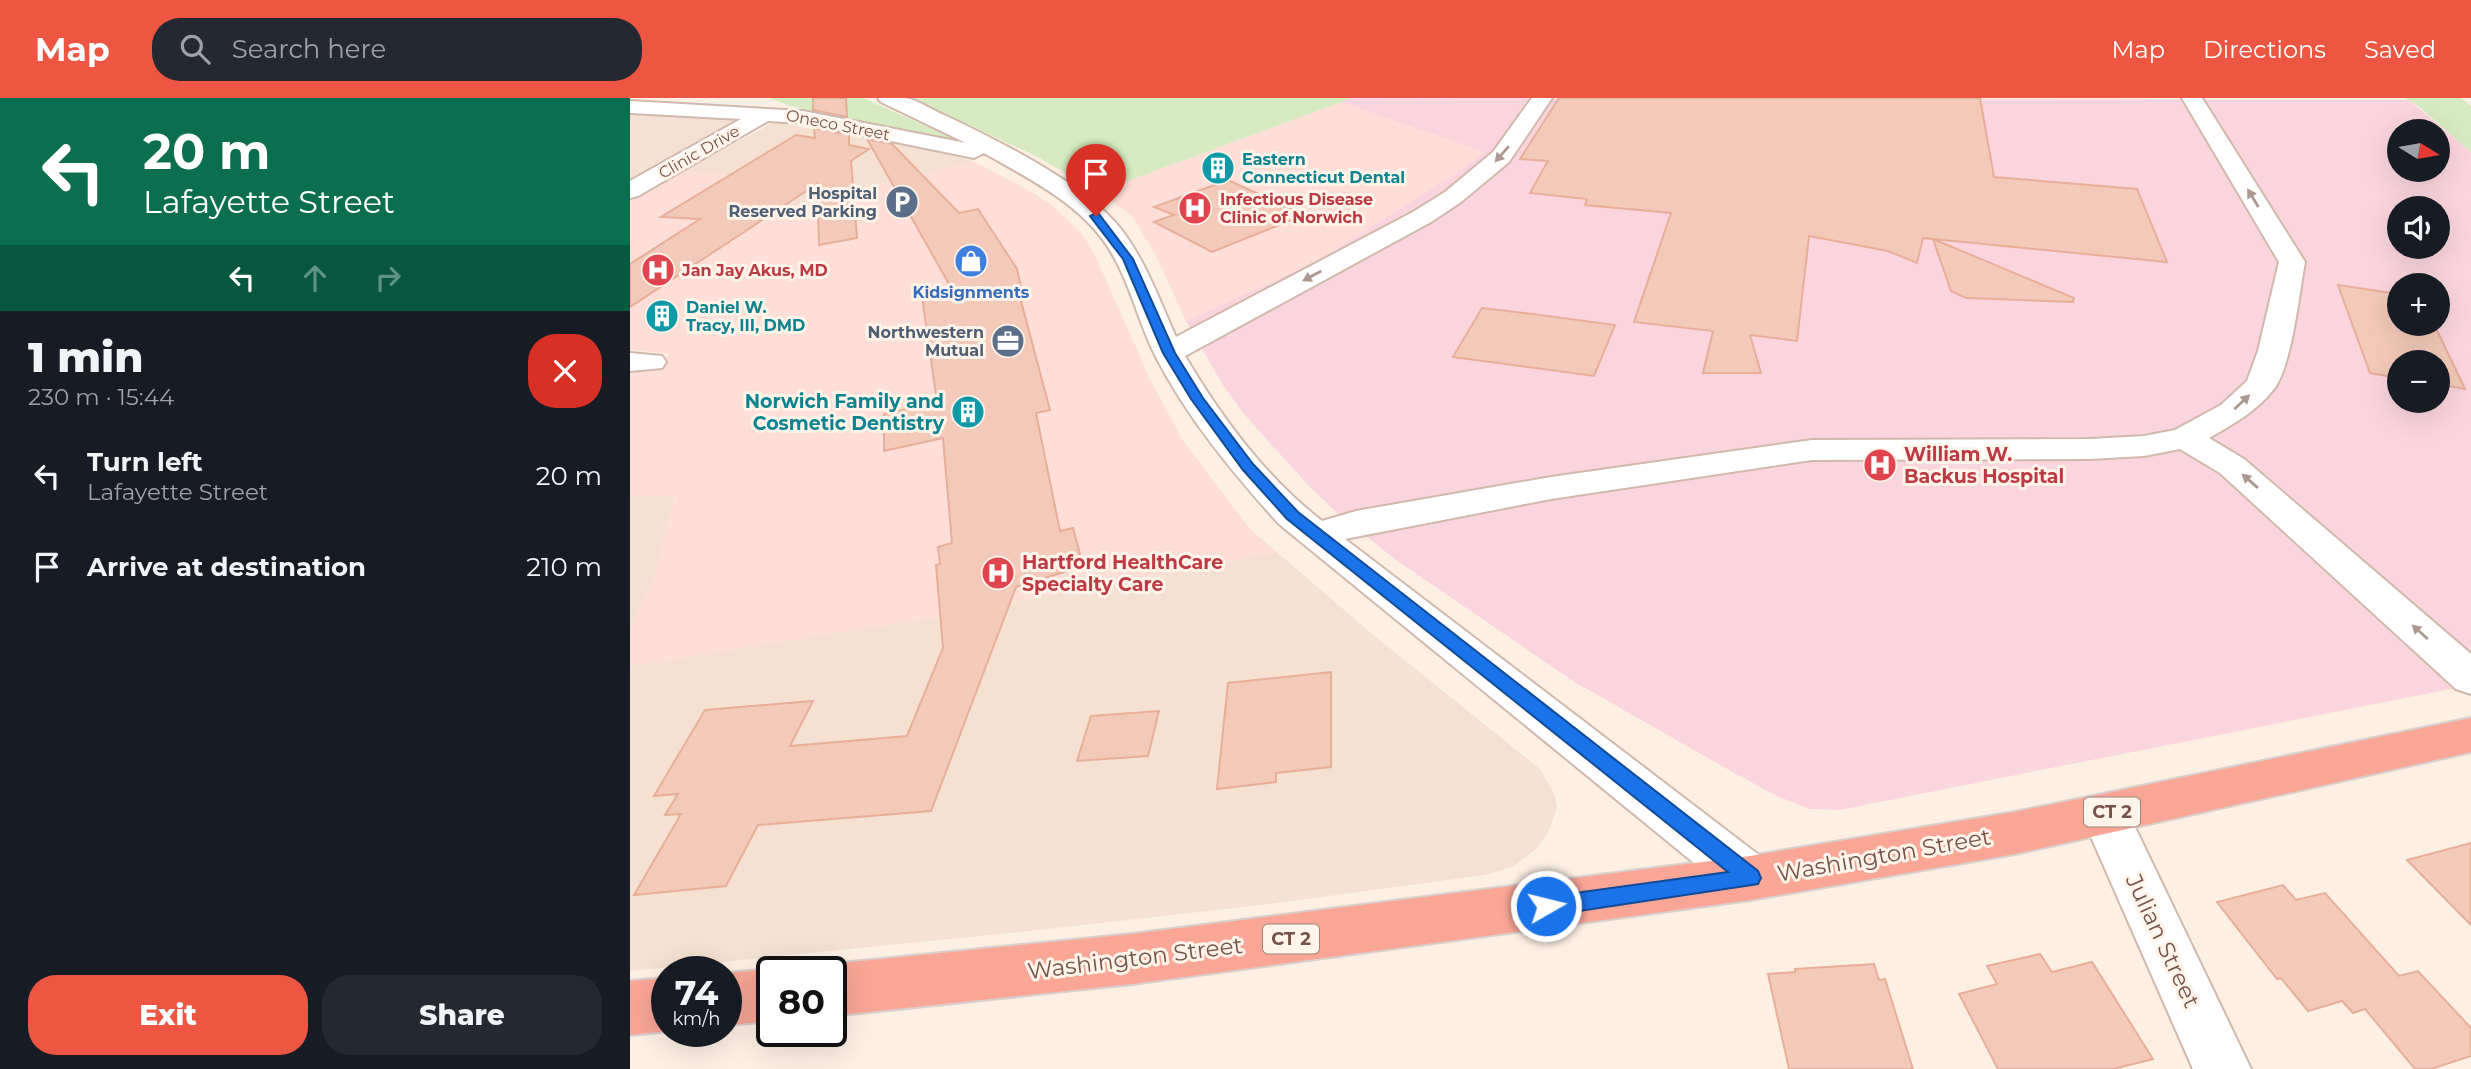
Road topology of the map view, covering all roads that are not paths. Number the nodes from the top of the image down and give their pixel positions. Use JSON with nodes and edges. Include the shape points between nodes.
{"nodes":[{"id":1,"x":685,"y":98,"type":"edge"},
{"id":2,"x":750,"y":98,"type":"edge"},
{"id":3,"x":888,"y":98,"type":"edge"},
{"id":4,"x":1542,"y":98,"type":"edge"},
{"id":5,"x":2192,"y":98,"type":"edge"},
{"id":6,"x":641,"y":107,"type":"edge"},
{"id":7,"x":768,"y":113,"type":"junction"},
{"id":8,"x":1002,"y":154,"type":"junction"},
{"id":9,"x":630,"y":191,"type":"edge"},
{"id":10,"x":1169,"y":353,"type":"junction"},
{"id":11,"x":2185,"y":439,"type":"junction"},
{"id":12,"x":1315,"y":536,"type":"junction"},
{"id":13,"x":2471,"y":678,"type":"edge"},
{"id":14,"x":2471,"y":734,"type":"edge"},
{"id":15,"x":2105,"y":814,"type":"junction"},
{"id":16,"x":1750,"y":878,"type":"junction"},
{"id":17,"x":847,"y":988,"type":"edge"},
{"id":18,"x":651,"y":1006,"type":"edge"},
{"id":19,"x":630,"y":1008,"type":"edge"},
{"id":20,"x":2222,"y":1069,"type":"edge"}],
"edges":[{"from":1,"to":6,"type":"street"},
{"from":2,"to":7,"type":"street"},
{"from":3,"to":8,"type":"street","via":[[953,126]]},
{"from":4,"to":10,"type":"street","one_way":true,"via":[[1504,154],[1453,197]]},
{"from":11,"to":5,"type":"street","one_way":true,"via":[[2232,412],[2261,384],[2273,351],[2292,262]]},
{"from":6,"to":7,"type":"street","name":"Oneco Street"},
{"from":7,"to":8,"type":"street","name":"Oneco Street"},
{"from":7,"to":9,"type":"street","name":"Clinic Drive"},
{"from":8,"to":10,"type":"street","via":[[1079,202],[1106,227],[1128,259]]},
{"from":10,"to":12,"type":"street","via":[[1232,447]]},
{"from":11,"to":12,"type":"street","via":[[2090,449],[1812,450],[1551,488],[1356,523]]},
{"from":13,"to":11,"type":"street","one_way":true,"via":[[2232,466]]},
{"from":12,"to":16,"type":"street"},
{"from":14,"to":15,"type":"highway","name":"Washington Street","number":"CT 2"},
{"from":15,"to":16,"type":"highway","name":"Washington Street","number":"CT 2","via":[[1959,844]]},
{"from":15,"to":20,"type":"street","name":"Julian Street"},
{"from":16,"to":17,"type":"highway","name":"Washington Street","number":"CT 2","via":[[1145,957]]},
{"from":18,"to":19,"type":"highway"}]}
